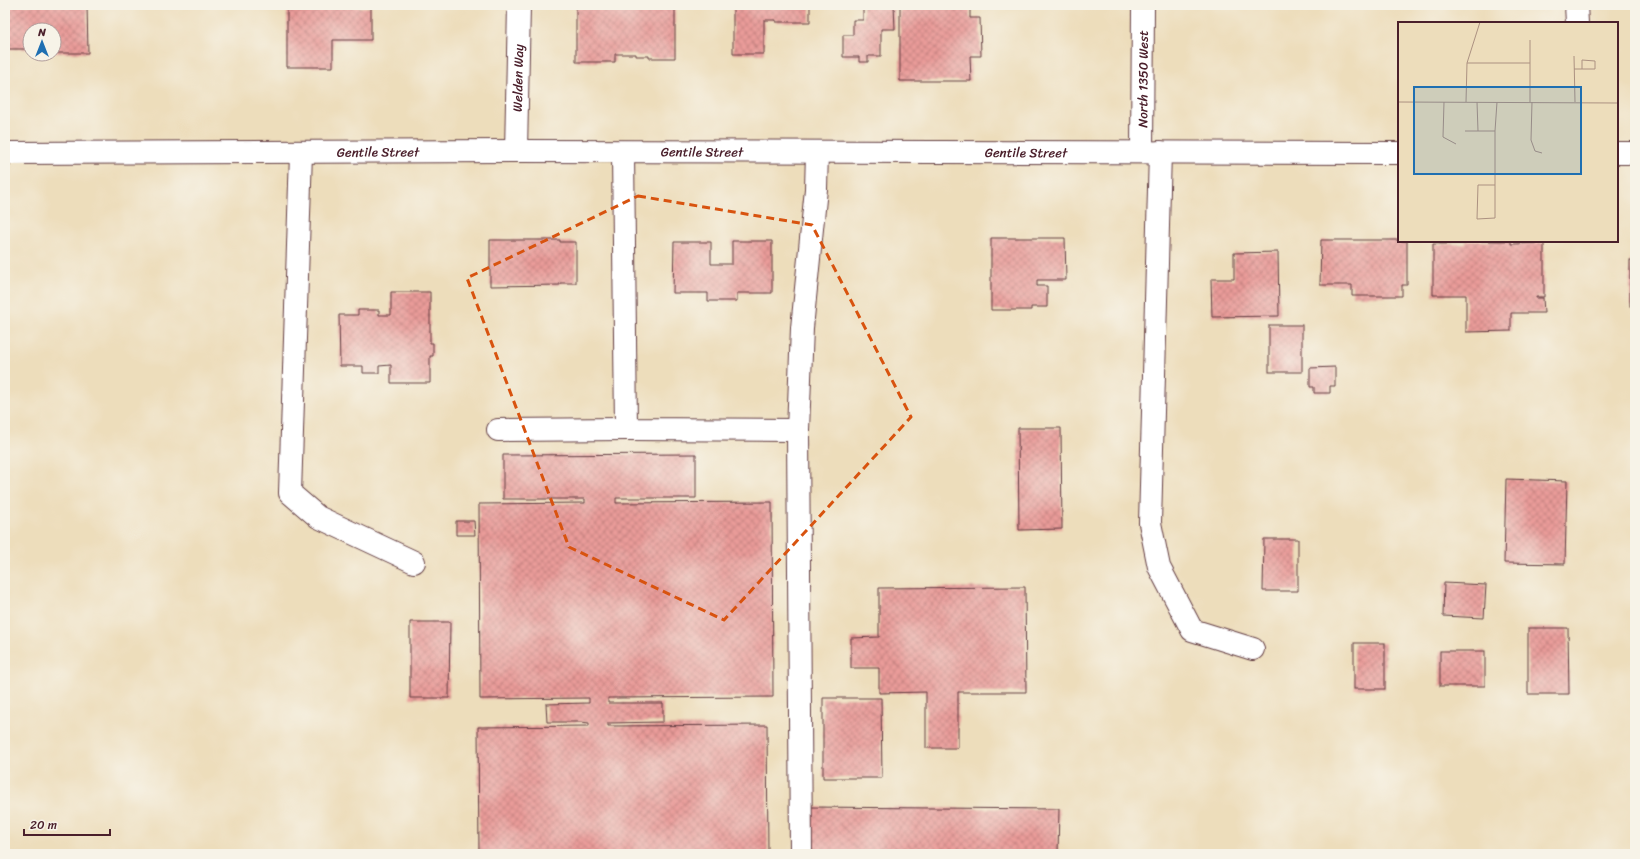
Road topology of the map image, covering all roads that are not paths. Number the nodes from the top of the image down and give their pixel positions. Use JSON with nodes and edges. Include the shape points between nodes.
{"nodes":[{"id":1,"x":519,"y":5,"type":"edge"},
{"id":2,"x":1142,"y":5,"type":"edge"},
{"id":3,"x":1576,"y":5,"type":"edge"},
{"id":4,"x":1577,"y":22,"type":"edge"},
{"id":5,"x":516,"y":152,"type":"junction"},
{"id":6,"x":624,"y":152,"type":"junction"},
{"id":7,"x":816,"y":152,"type":"junction"},
{"id":8,"x":1151,"y":152,"type":"junction"},
{"id":9,"x":5,"y":153,"type":"edge"},
{"id":10,"x":301,"y":153,"type":"junction"},
{"id":11,"x":1398,"y":153,"type":"edge"},
{"id":12,"x":1618,"y":153,"type":"edge"},
{"id":13,"x":1635,"y":153,"type":"edge"},
{"id":14,"x":626,"y":429,"type":"junction"},
{"id":15,"x":498,"y":430,"type":"dead end"},
{"id":16,"x":798,"y":430,"type":"junction"},
{"id":17,"x":414,"y":562,"type":"dead end"},
{"id":18,"x":1253,"y":649,"type":"dead end"},
{"id":19,"x":800,"y":854,"type":"edge"}],
"edges":[{"from":1,"to":5,"type":"main road","name":"Welden Way"},
{"from":2,"to":8,"type":"main road","name":"North 1350 West"},
{"from":3,"to":4,"type":"main road"},
{"from":5,"to":6,"type":"main road","name":"Gentile Street"},
{"from":5,"to":10,"type":"main road","name":"Gentile Street"},
{"from":6,"to":7,"type":"main road","name":"Gentile Street"},
{"from":6,"to":14,"type":"main road"},
{"from":7,"to":8,"type":"main road","name":"Gentile Street"},
{"from":7,"to":16,"type":"main road","via":[[816,189],[802,328]]},
{"from":8,"to":11,"type":"main road","name":"Gentile Street"},
{"from":8,"to":18,"type":"main road","name":"North 1350 West","via":[[1150,522],[1159,567],[1192,630]]},
{"from":9,"to":10,"type":"main road","name":"Gentile Street"},
{"from":10,"to":17,"type":"main road","via":[[290,493],[318,517]]},
{"from":12,"to":13,"type":"main road"},
{"from":14,"to":15,"type":"main road"},
{"from":14,"to":16,"type":"main road"},
{"from":16,"to":19,"type":"main road"}]}
